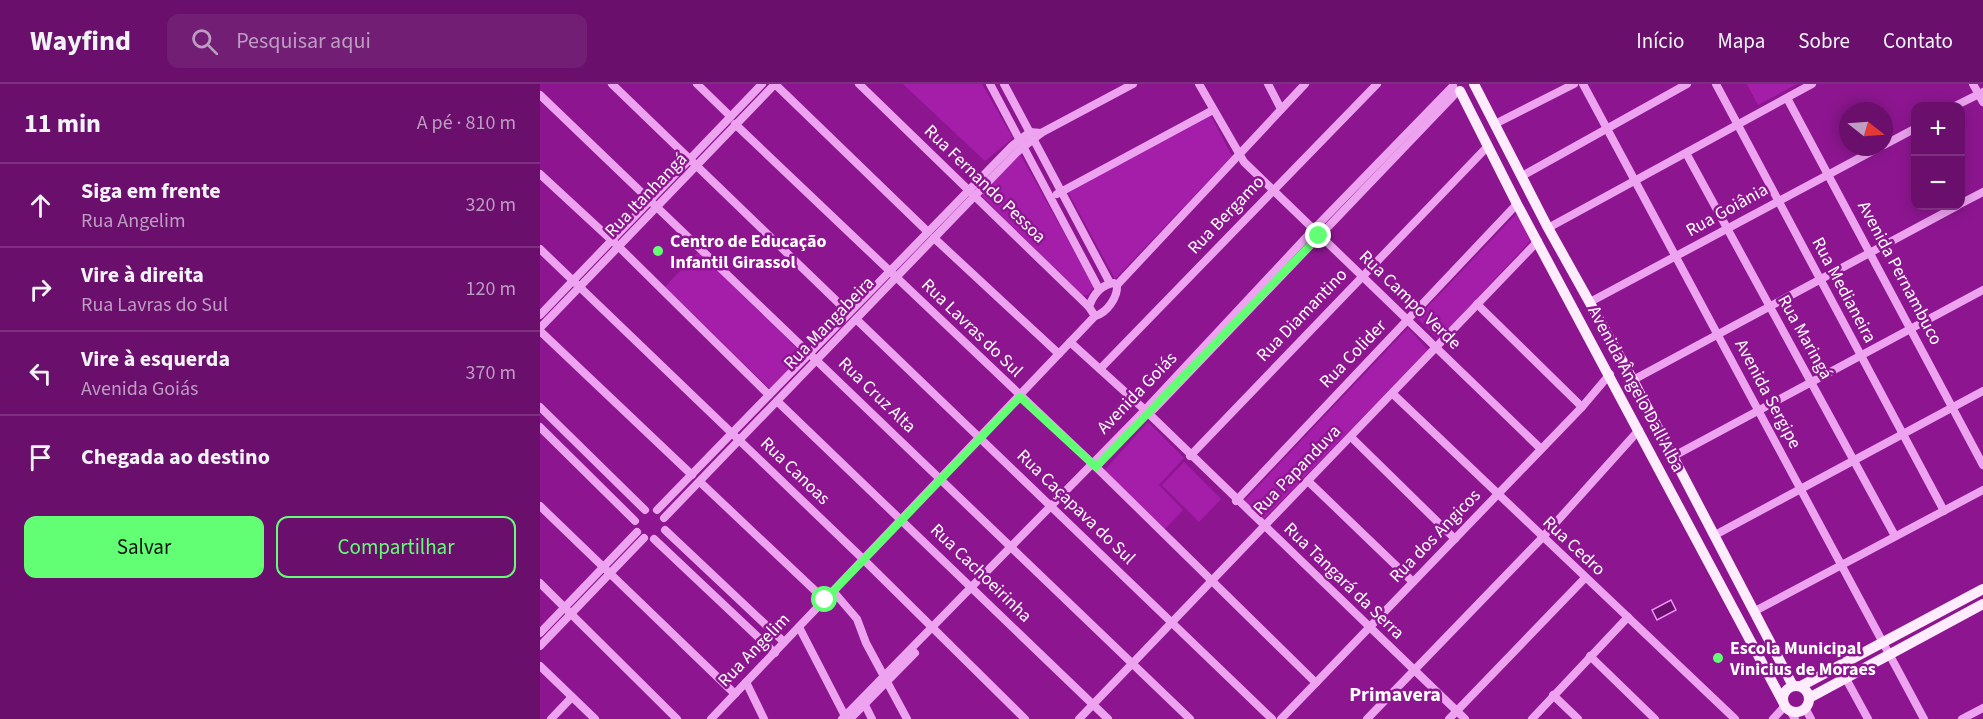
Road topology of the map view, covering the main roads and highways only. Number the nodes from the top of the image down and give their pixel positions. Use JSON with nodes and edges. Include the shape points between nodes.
{"nodes":[{"id":1,"x":1473,"y":84,"type":"edge"},
{"id":2,"x":1456,"y":88,"type":"edge"},
{"id":3,"x":1517,"y":204,"type":"junction"},
{"id":4,"x":1535,"y":204,"type":"junction"},
{"id":5,"x":1655,"y":423,"type":"junction"},
{"id":6,"x":1639,"y":430,"type":"junction"},
{"id":7,"x":1683,"y":477,"type":"junction"},
{"id":8,"x":1668,"y":483,"type":"junction"},
{"id":9,"x":1983,"y":589,"type":"edge"},
{"id":10,"x":1983,"y":604,"type":"edge"},
{"id":11,"x":1797,"y":686,"type":"junction"},
{"id":12,"x":1807,"y":703,"type":"junction"},
{"id":13,"x":1788,"y":709,"type":"edge"}],
"edges":[{"from":1,"to":2,"type":"main road"},
{"from":1,"to":4,"type":"main road","name":"Avenida Ângelo Dall'Alba"},
{"from":2,"to":3,"type":"main road","name":"Avenida Ângelo Dall'Alba"},
{"from":3,"to":4,"type":"main road","via":[[1525,199]]},
{"from":3,"to":6,"type":"main road","name":"Avenida Ângelo Dall'Alba"},
{"from":4,"to":5,"type":"main road","name":"Avenida Ângelo Dall'Alba"},
{"from":5,"to":6,"type":"main road","via":[[1646,423]]},
{"from":5,"to":7,"type":"main road","name":"Avenida Ângelo Dall'Alba"},
{"from":6,"to":8,"type":"main road","name":"Avenida Ângelo Dall'Alba"},
{"from":7,"to":8,"type":"main road","via":[[1679,484]]},
{"from":7,"to":11,"type":"main road","name":"Avenida Ângelo Dall'Alba"},
{"from":8,"to":13,"type":"main road","name":"Avenida Ângelo Dall'Alba"},
{"from":9,"to":11,"type":"main road"},
{"from":10,"to":12,"type":"main road","via":[[1845,677]]},
{"from":11,"to":12,"type":"main road","name":"Avenida Ângelo Dall'Alba"},
{"from":11,"to":13,"type":"main road","via":[[1785,691]]},
{"from":12,"to":13,"type":"main road","via":[[1798,712]]}]}
